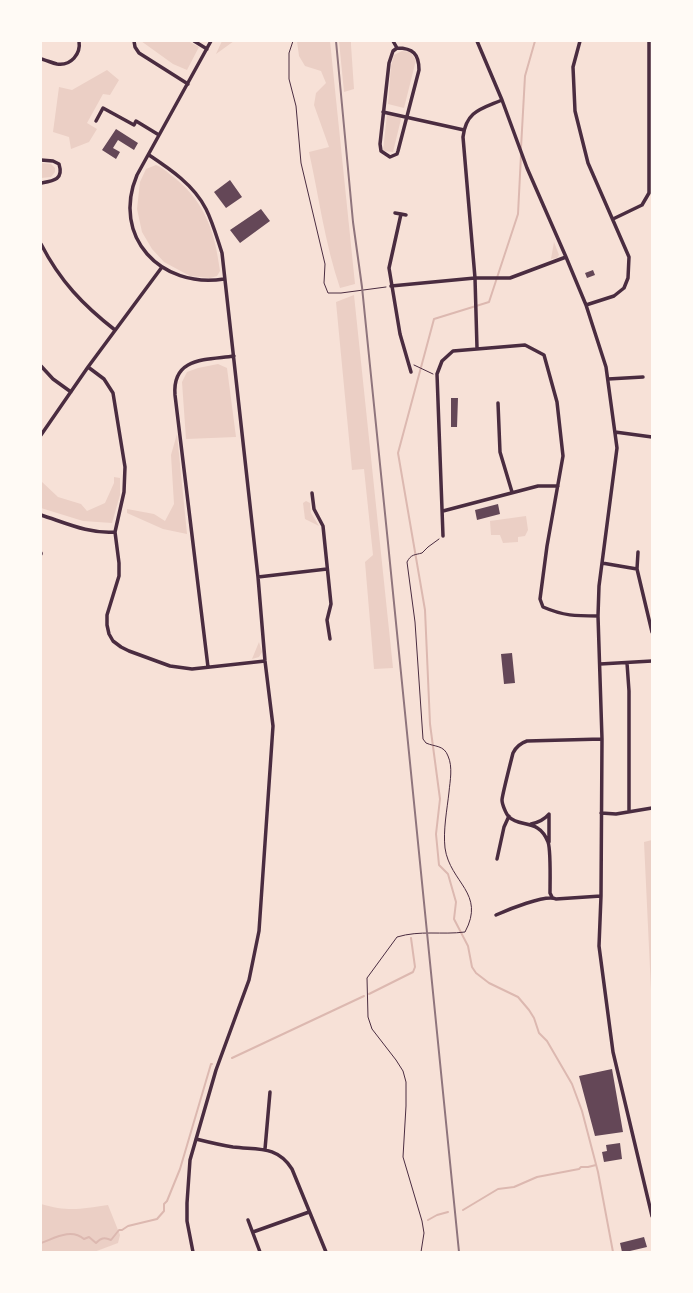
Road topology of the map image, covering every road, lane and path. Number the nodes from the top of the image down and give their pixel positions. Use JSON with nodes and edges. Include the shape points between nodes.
{"nodes":[{"id":1,"x":79,"y":41,"type":"edge"},
{"id":2,"x":134,"y":41,"type":"edge"},
{"id":3,"x":194,"y":41,"type":"edge"},
{"id":4,"x":211,"y":41,"type":"edge"},
{"id":5,"x":293,"y":41,"type":"edge"},
{"id":6,"x":393,"y":41,"type":"edge"},
{"id":7,"x":476,"y":41,"type":"edge"},
{"id":8,"x":580,"y":41,"type":"edge"},
{"id":9,"x":649,"y":41,"type":"edge"},
{"id":10,"x":397,"y":48,"type":"junction"},
{"id":11,"x":207,"y":49,"type":"junction"},
{"id":12,"x":41,"y":59,"type":"edge"},
{"id":13,"x":188,"y":84,"type":"junction"},
{"id":14,"x":650,"y":98,"type":"edge"},
{"id":15,"x":502,"y":100,"type":"junction"},
{"id":16,"x":383,"y":112,"type":"junction"},
{"id":17,"x":407,"y":116,"type":"junction"},
{"id":18,"x":96,"y":121,"type":"dead end"},
{"id":19,"x":464,"y":130,"type":"junction"},
{"id":20,"x":159,"y":136,"type":"junction"},
{"id":21,"x":149,"y":155,"type":"junction"},
{"id":22,"x":41,"y":160,"type":"edge"},
{"id":23,"x":41,"y":183,"type":"edge"},
{"id":24,"x":395,"y":213,"type":"dead end"},
{"id":25,"x":401,"y":214,"type":"junction"},
{"id":26,"x":406,"y":215,"type":"dead end"},
{"id":27,"x":613,"y":219,"type":"junction"},
{"id":28,"x":41,"y":244,"type":"edge"},
{"id":29,"x":566,"y":257,"type":"junction"},
{"id":30,"x":162,"y":267,"type":"junction"},
{"id":31,"x":475,"y":278,"type":"junction"},
{"id":32,"x":224,"y":279,"type":"junction"},
{"id":33,"x":391,"y":286,"type":"junction"},
{"id":34,"x":586,"y":305,"type":"junction"},
{"id":35,"x":115,"y":330,"type":"junction"},
{"id":36,"x":477,"y":348,"type":"junction"},
{"id":37,"x":234,"y":356,"type":"junction"},
{"id":38,"x":408,"y":362,"type":"junction"},
{"id":39,"x":41,"y":366,"type":"edge"},
{"id":40,"x":88,"y":367,"type":"junction"},
{"id":41,"x":411,"y":372,"type":"dead end"},
{"id":42,"x":438,"y":374,"type":"junction"},
{"id":43,"x":643,"y":378,"type":"dead end"},
{"id":44,"x":608,"y":380,"type":"junction"},
{"id":45,"x":71,"y":392,"type":"junction"},
{"id":46,"x":498,"y":403,"type":"dead end"},
{"id":47,"x":615,"y":432,"type":"junction"},
{"id":48,"x":41,"y":435,"type":"edge"},
{"id":49,"x":652,"y":437,"type":"edge"},
{"id":50,"x":558,"y":486,"type":"junction"},
{"id":51,"x":512,"y":492,"type":"junction"},
{"id":52,"x":312,"y":493,"type":"dead end"},
{"id":53,"x":442,"y":511,"type":"junction"},
{"id":54,"x":41,"y":515,"type":"edge"},
{"id":55,"x":115,"y":532,"type":"junction"},
{"id":56,"x":443,"y":536,"type":"joint"},
{"id":57,"x":638,"y":552,"type":"dead end"},
{"id":58,"x":602,"y":563,"type":"junction"},
{"id":59,"x":327,"y":569,"type":"junction"},
{"id":60,"x":637,"y":569,"type":"junction"},
{"id":61,"x":258,"y":577,"type":"junction"},
{"id":62,"x":598,"y":616,"type":"junction"},
{"id":63,"x":652,"y":632,"type":"edge"},
{"id":64,"x":330,"y":639,"type":"dead end"},
{"id":65,"x":265,"y":661,"type":"junction"},
{"id":66,"x":652,"y":661,"type":"edge"},
{"id":67,"x":627,"y":663,"type":"junction"},
{"id":68,"x":600,"y":664,"type":"junction"},
{"id":69,"x":208,"y":667,"type":"junction"},
{"id":70,"x":602,"y":739,"type":"junction"},
{"id":71,"x":652,"y":808,"type":"edge"},
{"id":72,"x":630,"y":812,"type":"junction"},
{"id":73,"x":601,"y":813,"type":"junction"},
{"id":74,"x":508,"y":816,"type":"junction"},
{"id":75,"x":530,"y":824,"type":"junction"},
{"id":76,"x":549,"y":843,"type":"junction"},
{"id":77,"x":497,"y":859,"type":"dead end"},
{"id":78,"x":602,"y":896,"type":"junction"},
{"id":79,"x":552,"y":897,"type":"junction"},
{"id":80,"x":496,"y":915,"type":"dead end"},
{"id":81,"x":270,"y":1092,"type":"dead end"},
{"id":82,"x":196,"y":1139,"type":"junction"},
{"id":83,"x":265,"y":1149,"type":"junction"},
{"id":84,"x":309,"y":1212,"type":"junction"},
{"id":85,"x":652,"y":1216,"type":"edge"},
{"id":86,"x":248,"y":1220,"type":"dead end"},
{"id":87,"x":253,"y":1232,"type":"junction"},
{"id":88,"x":193,"y":1252,"type":"edge"},
{"id":89,"x":260,"y":1252,"type":"edge"},
{"id":90,"x":326,"y":1252,"type":"edge"},
{"id":91,"x":421,"y":1252,"type":"edge"}],
"edges":[{"from":1,"to":12,"type":"street","via":[[78,52],[70,62],[57,64]]},
{"from":2,"to":13,"type":"street","via":[[139,53]]},
{"from":3,"to":11,"type":"street"},
{"from":4,"to":11,"type":"street"},
{"from":5,"to":33,"type":"path","via":[[289,53],[289,79],[296,106],[301,163],[325,264],[324,283],[328,293]]},
{"from":6,"to":10,"type":"street"},
{"from":7,"to":15,"type":"street"},
{"from":8,"to":27,"type":"street","via":[[573,67],[575,111],[588,163]]},
{"from":9,"to":14,"type":"street"},
{"from":10,"to":16,"type":"street","via":[[393,51],[389,63]]},
{"from":10,"to":17,"type":"street","via":[[406,48],[415,53],[419,63]]},
{"from":11,"to":13,"type":"street"},
{"from":13,"to":20,"type":"street"},
{"from":14,"to":27,"type":"street","via":[[649,193],[642,205]]},
{"from":15,"to":19,"type":"street","via":[[478,110],[466,122]]},
{"from":15,"to":29,"type":"street","via":[[527,168]]},
{"from":16,"to":17,"type":"street"},
{"from":16,"to":17,"type":"street","via":[[380,148],[384,154],[390,156],[398,151]]},
{"from":17,"to":19,"type":"street"},
{"from":18,"to":20,"type":"street","via":[[103,108],[134,125],[136,122]]},
{"from":19,"to":31,"type":"street"},
{"from":20,"to":21,"type":"street"},
{"from":21,"to":30,"type":"street","via":[[133,185],[131,219],[139,242]]},
{"from":21,"to":32,"type":"street","via":[[185,182],[206,208],[222,252]]},
{"from":22,"to":23,"type":"street","via":[[53,161],[59,164],[61,169],[55,180]]},
{"from":24,"to":25,"type":"street"},
{"from":25,"to":26,"type":"street"},
{"from":25,"to":33,"type":"street","via":[[389,264]]},
{"from":27,"to":34,"type":"street","via":[[628,257],[628,278],[624,288],[614,296]]},
{"from":28,"to":35,"type":"street","via":[[56,271],[79,299]]},
{"from":29,"to":31,"type":"street","via":[[510,278]]},
{"from":29,"to":34,"type":"street"},
{"from":30,"to":32,"type":"street","via":[[190,279]]},
{"from":30,"to":35,"type":"street"},
{"from":31,"to":33,"type":"street"},
{"from":31,"to":36,"type":"street"},
{"from":32,"to":37,"type":"street"},
{"from":33,"to":38,"type":"street"},
{"from":34,"to":44,"type":"street"},
{"from":35,"to":40,"type":"street"},
{"from":36,"to":42,"type":"street","via":[[453,351],[442,361]]},
{"from":36,"to":50,"type":"street","via":[[525,345],[544,355],[557,402],[563,456]]},
{"from":37,"to":61,"type":"street"},
{"from":37,"to":69,"type":"street","via":[[188,364],[175,381]]},
{"from":38,"to":41,"type":"street"},
{"from":38,"to":42,"type":"path","via":[[430,374]]},
{"from":39,"to":45,"type":"street"},
{"from":40,"to":45,"type":"street"},
{"from":40,"to":55,"type":"street","via":[[104,378],[115,402],[125,466],[122,503]]},
{"from":42,"to":53,"type":"street"},
{"from":43,"to":44,"type":"street"},
{"from":44,"to":47,"type":"street"},
{"from":45,"to":48,"type":"street"},
{"from":46,"to":51,"type":"street","via":[[500,452]]},
{"from":47,"to":49,"type":"street"},
{"from":47,"to":58,"type":"street","via":[[617,448]]},
{"from":50,"to":51,"type":"street","via":[[538,486]]},
{"from":50,"to":62,"type":"street","via":[[540,599],[543,607],[558,613],[571,616]]},
{"from":51,"to":53,"type":"street"},
{"from":52,"to":59,"type":"street","via":[[314,509],[323,526]]},
{"from":53,"to":56,"type":"street"},
{"from":54,"to":55,"type":"street","via":[[92,531]]},
{"from":55,"to":69,"type":"street","via":[[118,576],[107,615],[109,634],[113,641],[129,651],[170,666],[192,669]]},
{"from":56,"to":91,"type":"path","via":[[422,553],[409,557],[407,562],[415,622],[423,739],[431,746],[443,748],[450,760],[451,778],[445,847],[449,861],[470,897],[470,922],[465,932],[396,936],[368,978],[367,991],[368,1017],[372,1029],[396,1060],[406,1082],[403,1157],[422,1221],[424,1233]]},
{"from":57,"to":60,"type":"street"},
{"from":58,"to":60,"type":"street"},
{"from":58,"to":62,"type":"street"},
{"from":59,"to":61,"type":"street"},
{"from":59,"to":64,"type":"street","via":[[331,604],[327,620]]},
{"from":60,"to":63,"type":"street"},
{"from":61,"to":65,"type":"street"},
{"from":62,"to":68,"type":"street"},
{"from":65,"to":69,"type":"street"},
{"from":65,"to":82,"type":"street","via":[[273,726],[259,931],[249,980],[216,1070]]},
{"from":66,"to":67,"type":"street"},
{"from":67,"to":68,"type":"street"},
{"from":67,"to":72,"type":"street"},
{"from":68,"to":70,"type":"street"},
{"from":70,"to":73,"type":"street"},
{"from":70,"to":74,"type":"street","via":[[522,743],[513,752],[502,800]]},
{"from":71,"to":72,"type":"street"},
{"from":72,"to":73,"type":"street"},
{"from":73,"to":78,"type":"street"},
{"from":74,"to":75,"type":"street","via":[[515,821]]},
{"from":74,"to":77,"type":"street"},
{"from":75,"to":76,"type":"street","via":[[542,832]]},
{"from":75,"to":76,"type":"street","via":[[545,819],[549,814]]},
{"from":76,"to":79,"type":"street"},
{"from":78,"to":79,"type":"street","via":[[556,899]]},
{"from":78,"to":85,"type":"street","via":[[599,946],[613,1052]]},
{"from":79,"to":80,"type":"street"},
{"from":81,"to":83,"type":"street"},
{"from":82,"to":83,"type":"street","via":[[223,1146]]},
{"from":82,"to":88,"type":"street","via":[[190,1160],[187,1203],[187,1221]]},
{"from":83,"to":84,"type":"street","via":[[279,1155],[288,1163]]},
{"from":84,"to":87,"type":"street"},
{"from":84,"to":90,"type":"street"},
{"from":86,"to":87,"type":"street"},
{"from":87,"to":89,"type":"street"}]}
